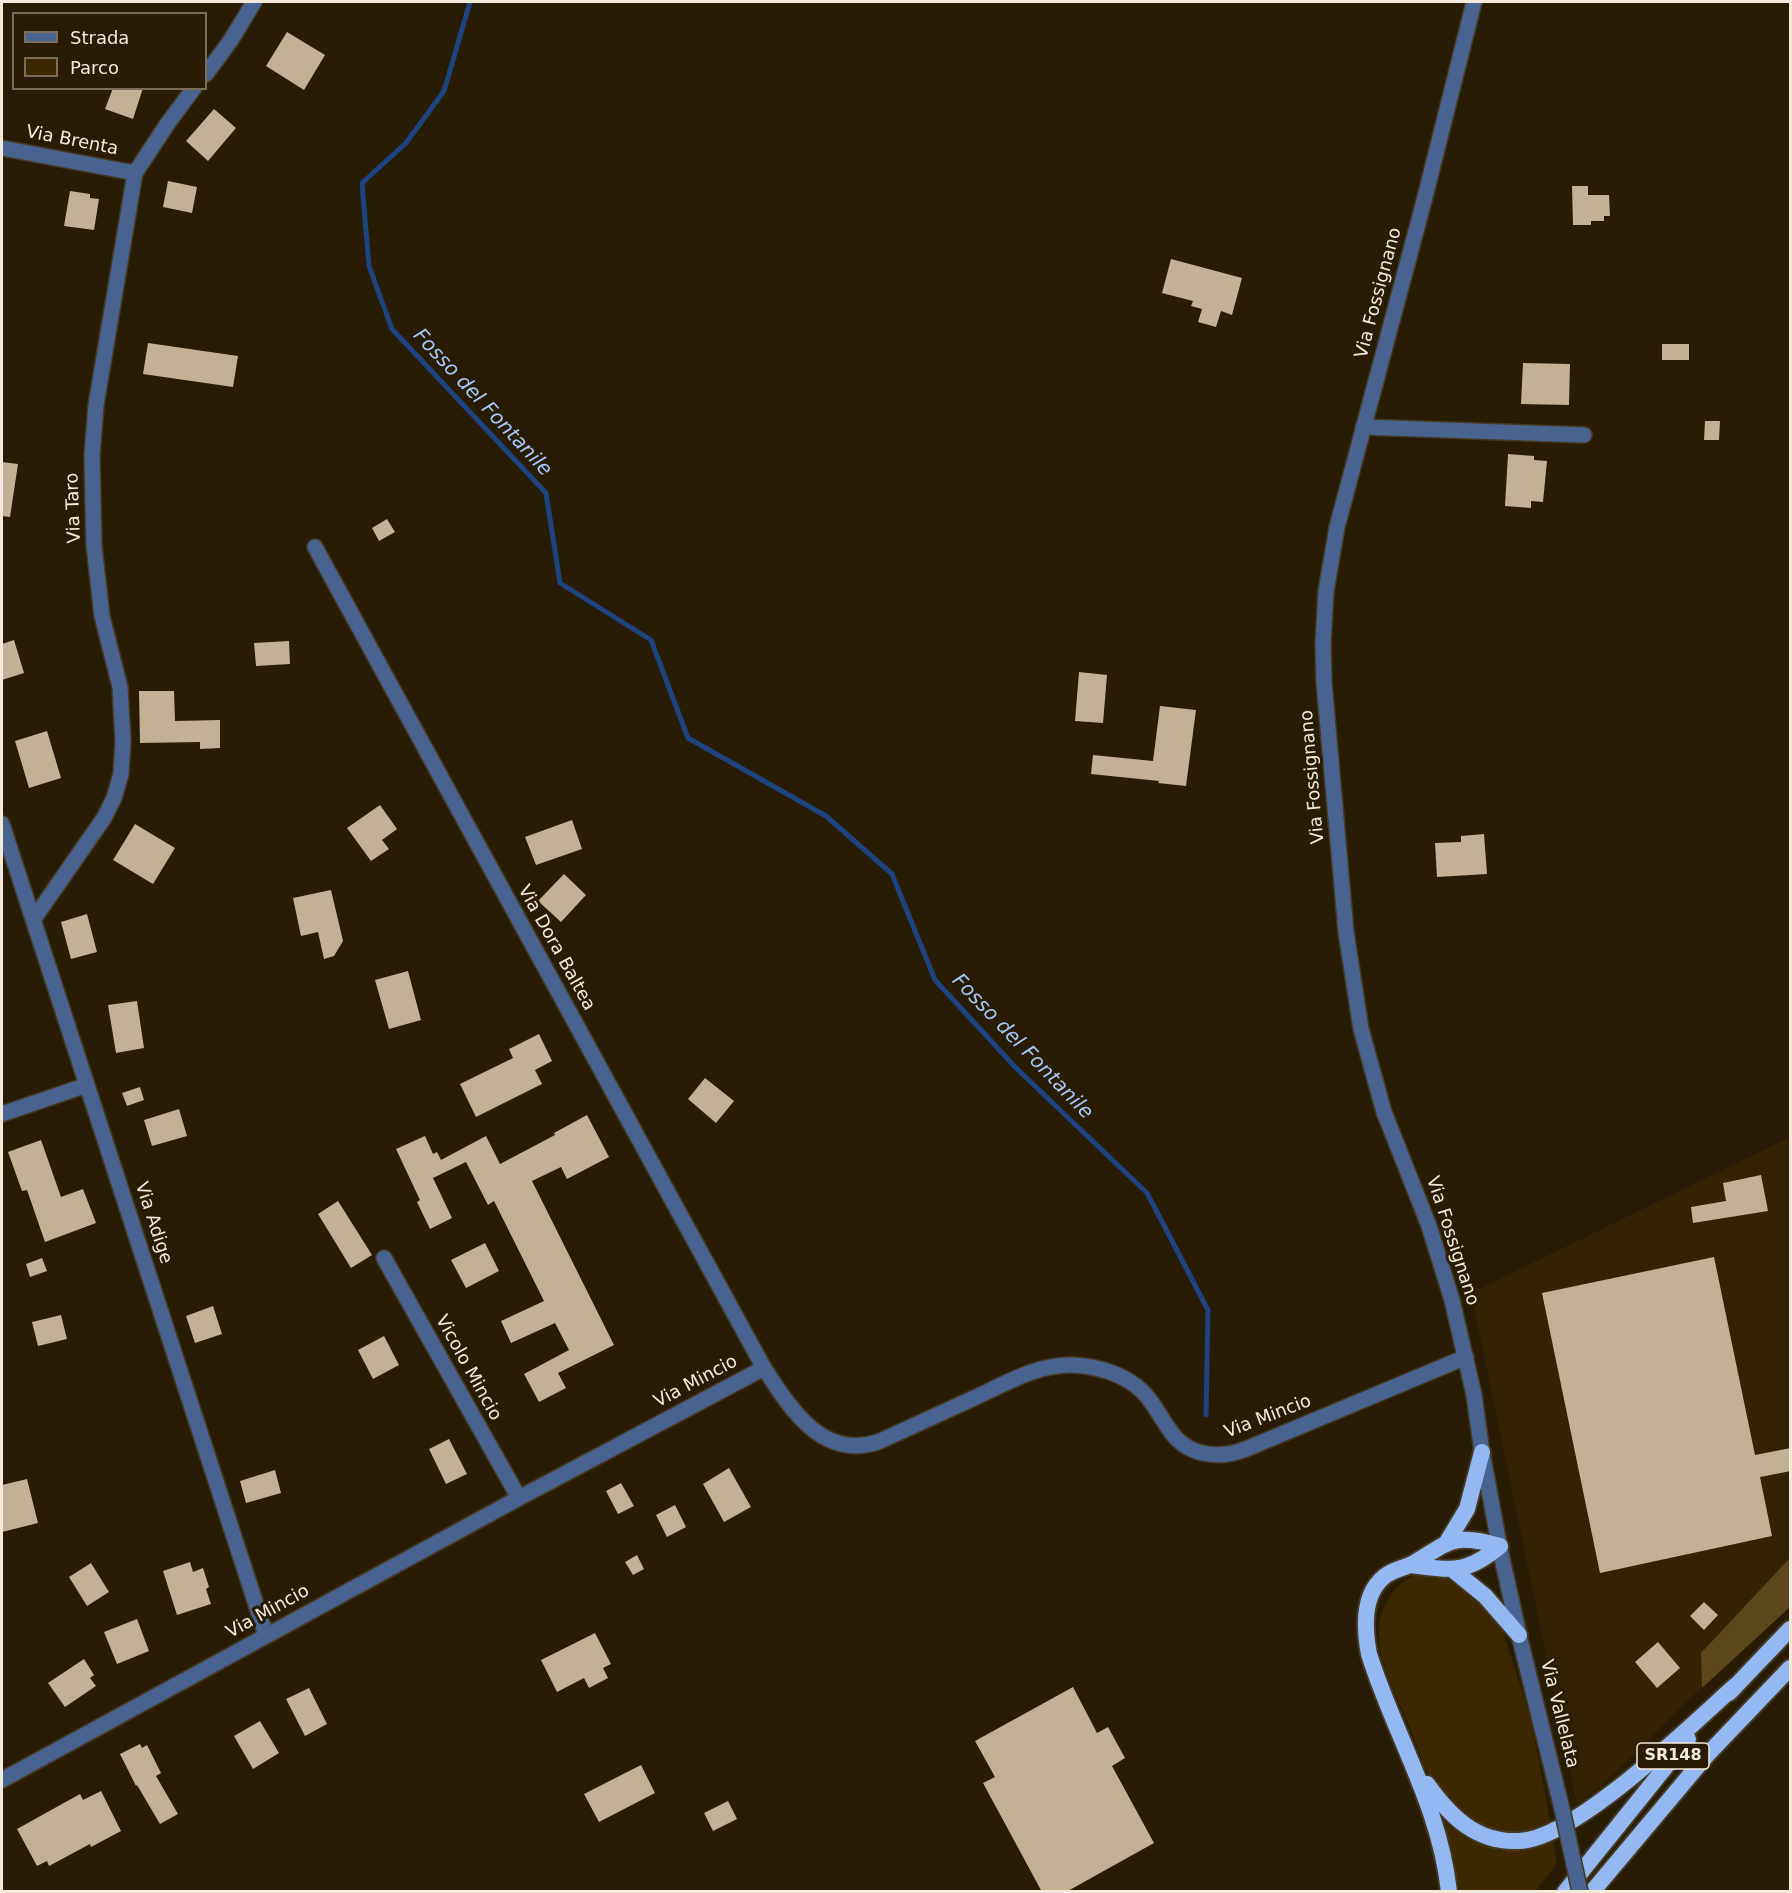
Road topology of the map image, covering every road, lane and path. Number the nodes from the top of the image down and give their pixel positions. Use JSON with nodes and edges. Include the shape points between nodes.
{"nodes":[{"id":1,"x":254,"y":2,"type":"edge"},
{"id":2,"x":1474,"y":2,"type":"edge"},
{"id":3,"x":207,"y":73,"type":"edge"},
{"id":4,"x":193,"y":90,"type":"edge"},
{"id":5,"x":2,"y":148,"type":"edge"},
{"id":6,"x":135,"y":173,"type":"junction"},
{"id":7,"x":1363,"y":427,"type":"junction"},
{"id":8,"x":1584,"y":435,"type":"dead end"},
{"id":9,"x":315,"y":547,"type":"dead end"},
{"id":10,"x":2,"y":824,"type":"edge"},
{"id":11,"x":33,"y":920,"type":"junction"},
{"id":12,"x":87,"y":1085,"type":"junction"},
{"id":13,"x":2,"y":1114,"type":"edge"},
{"id":14,"x":384,"y":1258,"type":"dead end"},
{"id":15,"x":1466,"y":1357,"type":"junction"},
{"id":16,"x":764,"y":1368,"type":"junction"},
{"id":17,"x":1482,"y":1452,"type":"junction"},
{"id":18,"x":519,"y":1498,"type":"junction"},
{"id":19,"x":1447,"y":1542,"type":"junction"},
{"id":20,"x":1500,"y":1546,"type":"junction"},
{"id":21,"x":1410,"y":1565,"type":"junction"},
{"id":22,"x":1453,"y":1570,"type":"junction"},
{"id":23,"x":1791,"y":1629,"type":"edge"},
{"id":24,"x":266,"y":1635,"type":"junction"},
{"id":25,"x":1519,"y":1635,"type":"junction"},
{"id":26,"x":1791,"y":1668,"type":"edge"},
{"id":27,"x":1735,"y":1686,"type":"junction"},
{"id":28,"x":1417,"y":1771,"type":"junction"},
{"id":29,"x":2,"y":1780,"type":"edge"},
{"id":30,"x":1449,"y":1892,"type":"edge"},
{"id":31,"x":1564,"y":1892,"type":"edge"},
{"id":32,"x":1580,"y":1892,"type":"edge"},
{"id":33,"x":1592,"y":1892,"type":"edge"}],
"edges":[{"from":1,"to":3,"type":"street"},
{"from":2,"to":7,"type":"street","name":"Via Fossignano"},
{"from":4,"to":6,"type":"street","name":"Via Taro"},
{"from":5,"to":6,"type":"street","name":"Via Brenta"},
{"from":6,"to":11,"type":"street","name":"Via Taro","via":[[100,371],[92,448],[98,585],[120,687],[121,774],[104,818]]},
{"from":7,"to":8,"type":"street"},
{"from":7,"to":15,"type":"street","name":"Via Fossignano","via":[[1334,545],[1324,627],[1326,705],[1346,932],[1358,1013],[1376,1086],[1439,1254]]},
{"from":9,"to":16,"type":"street","name":"Via Dora Baltea"},
{"from":10,"to":11,"type":"street","name":"Via Adige"},
{"from":11,"to":12,"type":"street","name":"Via Adige"},
{"from":12,"to":13,"type":"street"},
{"from":12,"to":24,"type":"street","name":"Via Adige"},
{"from":14,"to":18,"type":"street","name":"Vicolo Mincio"},
{"from":15,"to":16,"type":"street","name":"Via Mincio","via":[[1246,1449],[1222,1455],[1185,1446],[1143,1392],[1123,1377],[1099,1369],[1064,1365],[1039,1370],[878,1442],[856,1446],[834,1441],[809,1426],[792,1409]]},
{"from":15,"to":17,"type":"street","name":"Via Fossignano"},
{"from":16,"to":18,"type":"street","name":"Via Mincio"},
{"from":17,"to":19,"type":"highway","via":[[1473,1494]]},
{"from":17,"to":20,"type":"street","name":"Via Fossignano"},
{"from":18,"to":24,"type":"street","name":"Via Mincio"},
{"from":19,"to":20,"type":"highway","via":[[1472,1540]]},
{"from":19,"to":21,"type":"highway"},
{"from":20,"to":22,"type":"highway","via":[[1484,1559]]},
{"from":20,"to":25,"type":"street","name":"Via Vallelata"},
{"from":21,"to":22,"type":"highway"},
{"from":21,"to":28,"type":"highway","via":[[1378,1583],[1370,1598],[1366,1626],[1372,1663]]},
{"from":22,"to":25,"type":"highway","via":[[1485,1596]]},
{"from":23,"to":27,"type":"highway","number":"SR148"},
{"from":24,"to":29,"type":"street","name":"Via Mincio"},
{"from":25,"to":32,"type":"street","name":"Via Vallelata","bridge":true},
{"from":26,"to":33,"type":"highway","number":"SR148","via":[[1707,1755]]},
{"from":27,"to":28,"type":"highway","via":[[1603,1799],[1568,1823],[1532,1840],[1504,1840],[1468,1828],[1448,1812]]},
{"from":27,"to":31,"type":"highway","number":"SR148"},
{"from":28,"to":30,"type":"highway","via":[[1438,1834]]}]}
